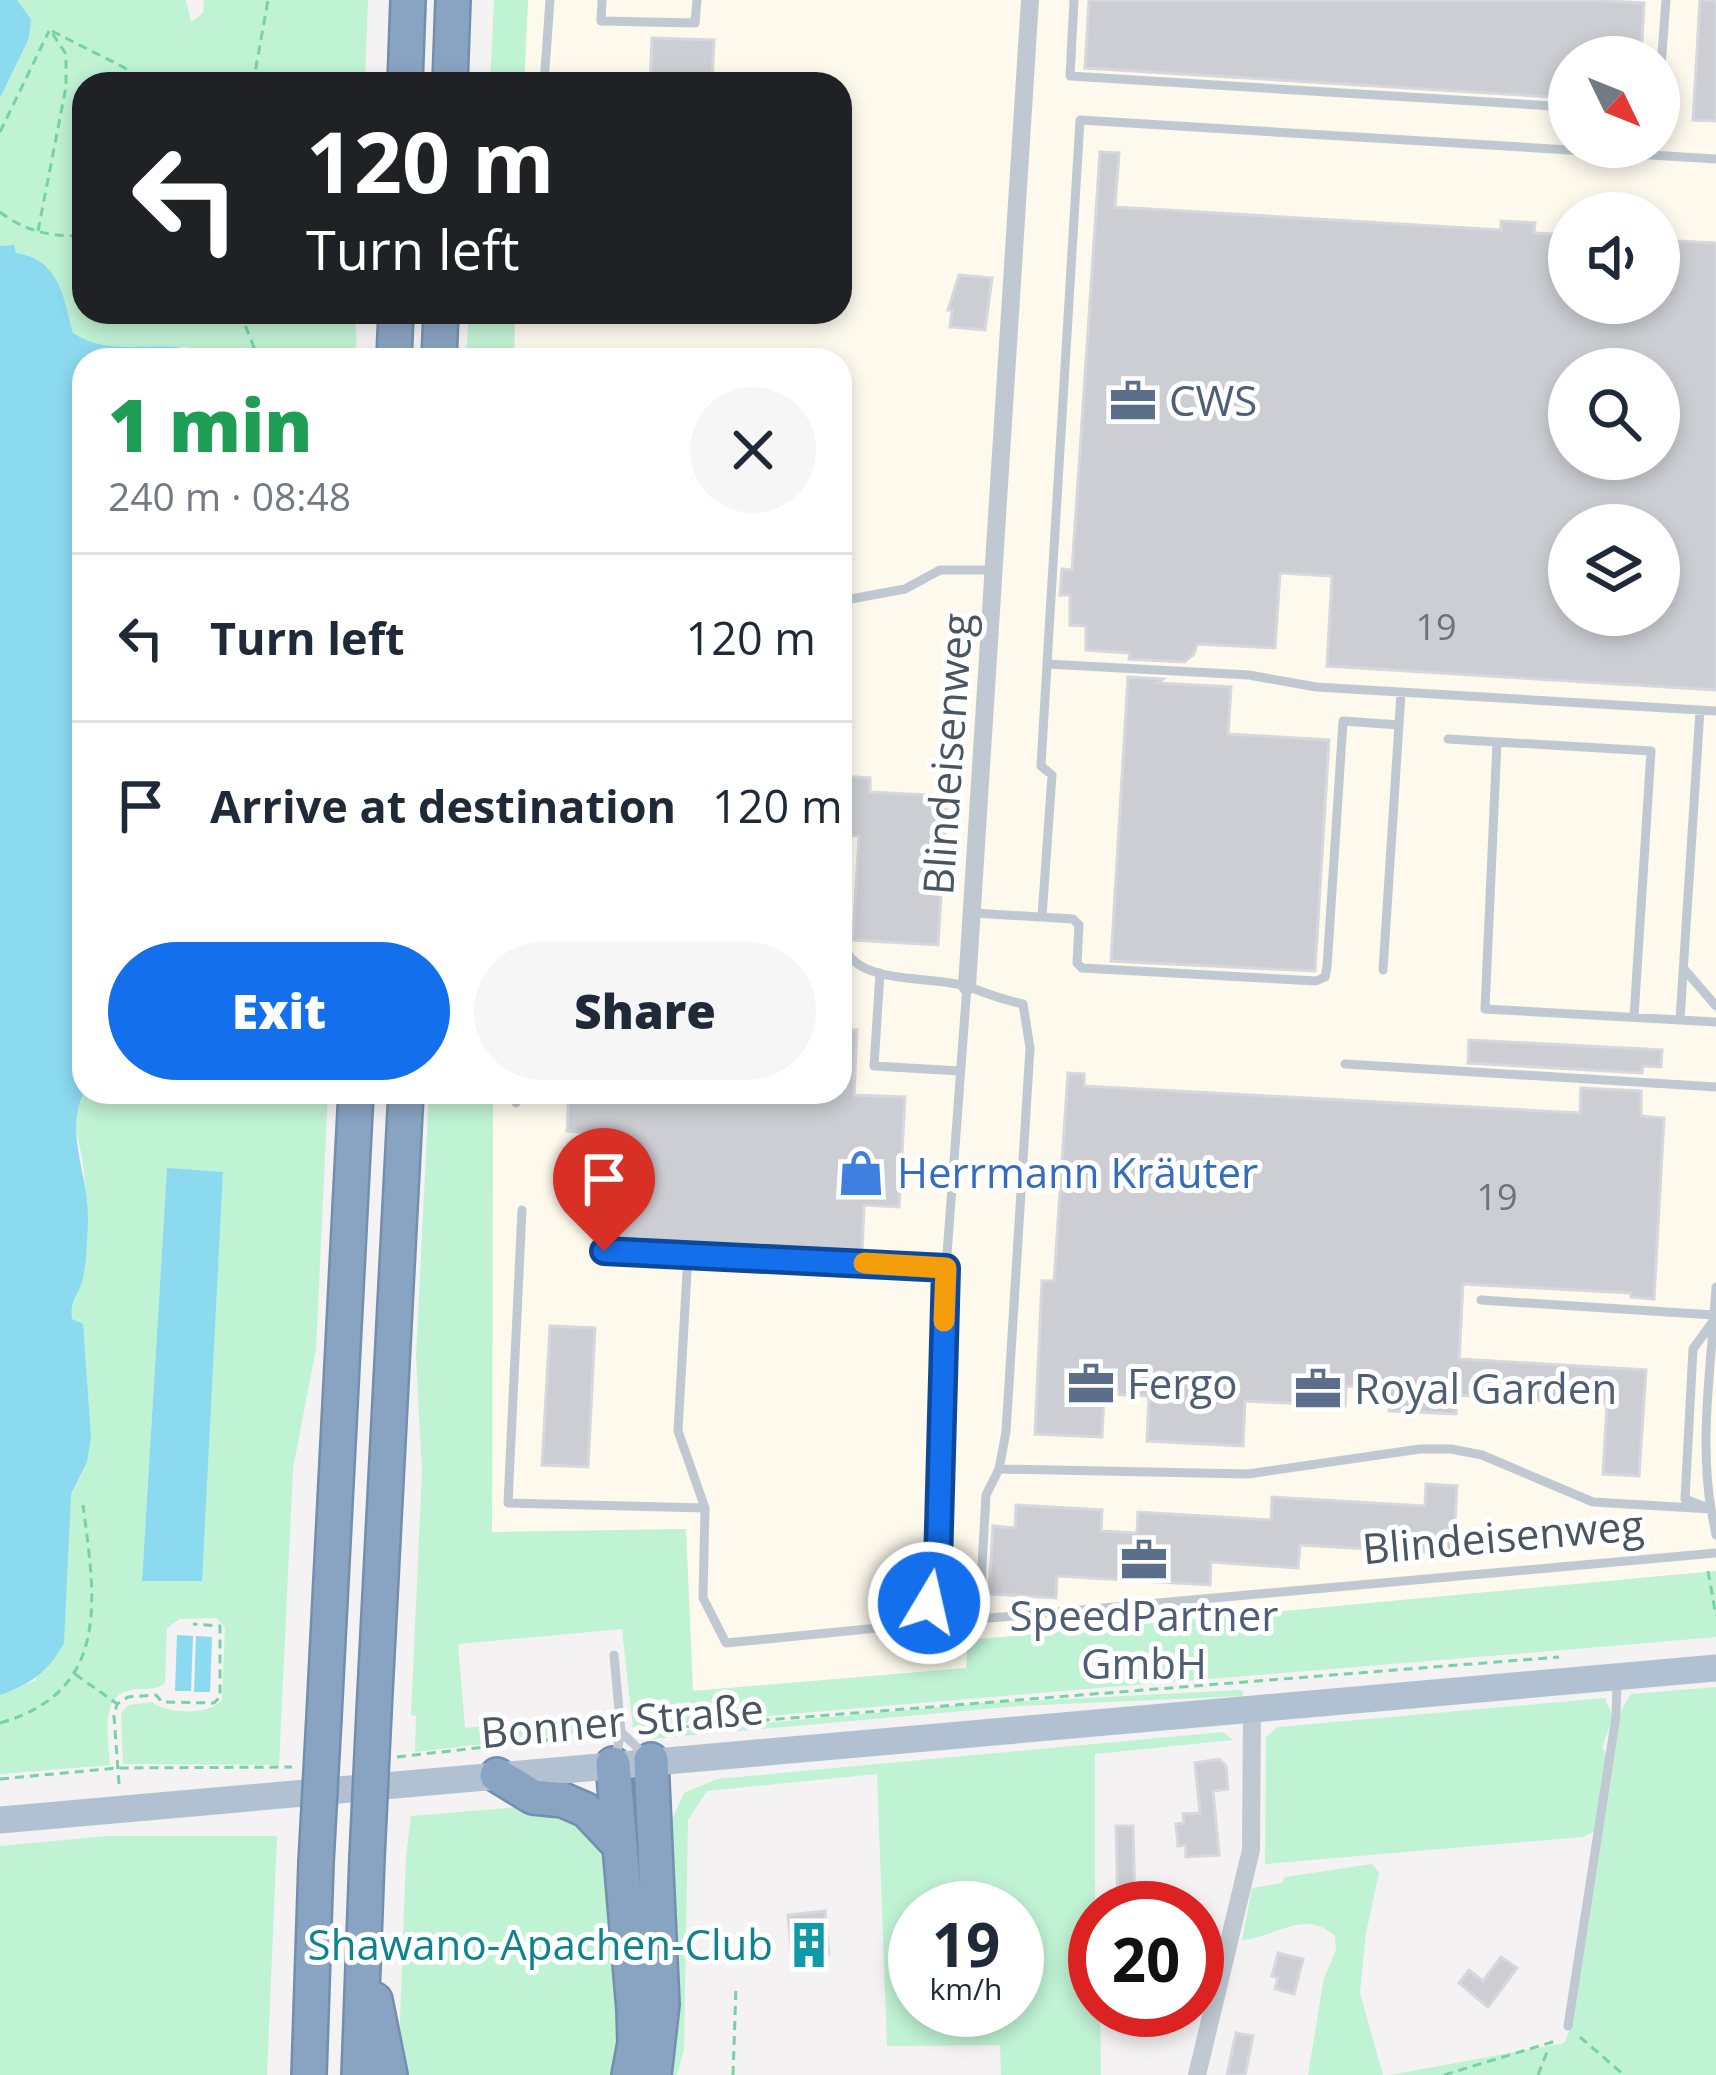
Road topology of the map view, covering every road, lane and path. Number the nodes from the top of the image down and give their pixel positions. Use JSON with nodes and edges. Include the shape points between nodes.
{"nodes":[{"id":1,"x":268,"y":0,"type":"edge"},
{"id":2,"x":408,"y":0,"type":"edge"},
{"id":3,"x":453,"y":0,"type":"edge"},
{"id":4,"x":550,"y":0,"type":"edge"},
{"id":5,"x":602,"y":0,"type":"edge"},
{"id":6,"x":697,"y":0,"type":"edge"},
{"id":7,"x":1030,"y":0,"type":"edge"},
{"id":8,"x":1074,"y":0,"type":"edge"},
{"id":9,"x":1666,"y":0,"type":"edge"},
{"id":10,"x":50,"y":30,"type":"junction"},
{"id":11,"x":1663,"y":36,"type":"edge"},
{"id":12,"x":130,"y":72,"type":"edge"},
{"id":13,"x":255,"y":72,"type":"edge"},
{"id":14,"x":405,"y":72,"type":"edge"},
{"id":15,"x":450,"y":72,"type":"edge"},
{"id":16,"x":545,"y":72,"type":"edge"},
{"id":17,"x":1548,"y":106,"type":"edge"},
{"id":18,"x":0,"y":132,"type":"edge"},
{"id":19,"x":1716,"y":159,"type":"edge"},
{"id":20,"x":0,"y":212,"type":"edge"},
{"id":21,"x":38,"y":231,"type":"junction"},
{"id":22,"x":72,"y":236,"type":"edge"},
{"id":23,"x":996,"y":571,"type":"junction"},
{"id":24,"x":852,"y":599,"type":"edge"},
{"id":25,"x":1047,"y":664,"type":"junction"},
{"id":26,"x":1401,"y":692,"type":"junction"},
{"id":27,"x":1700,"y":710,"type":"junction"},
{"id":28,"x":1716,"y":711,"type":"edge"},
{"id":29,"x":1399,"y":725,"type":"junction"},
{"id":30,"x":1448,"y":739,"type":"dead end"},
{"id":31,"x":1497,"y":742,"type":"junction"},
{"id":32,"x":973,"y":913,"type":"junction"},
{"id":33,"x":1042,"y":917,"type":"junction"},
{"id":34,"x":852,"y":959,"type":"edge"},
{"id":35,"x":1684,"y":969,"type":"junction"},
{"id":36,"x":1383,"y":970,"type":"dead end"},
{"id":37,"x":880,"y":973,"type":"junction"},
{"id":38,"x":967,"y":986,"type":"junction"},
{"id":39,"x":1716,"y":1006,"type":"edge"},
{"id":40,"x":1634,"y":1017,"type":"junction"},
{"id":41,"x":1680,"y":1020,"type":"junction"},
{"id":42,"x":1716,"y":1022,"type":"edge"},
{"id":43,"x":1346,"y":1064,"type":"dead end"},
{"id":44,"x":960,"y":1071,"type":"junction"},
{"id":45,"x":1716,"y":1087,"type":"edge"},
{"id":46,"x":355,"y":1104,"type":"edge"},
{"id":47,"x":405,"y":1104,"type":"edge"},
{"id":48,"x":522,"y":1210,"type":"dead end"},
{"id":49,"x":604,"y":1251,"type":"dead end"},
{"id":50,"x":688,"y":1254,"type":"junction"},
{"id":51,"x":946,"y":1268,"type":"junction"},
{"id":52,"x":1716,"y":1286,"type":"edge"},
{"id":53,"x":1481,"y":1300,"type":"dead end"},
{"id":54,"x":1714,"y":1317,"type":"edge"},
{"id":55,"x":999,"y":1469,"type":"junction"},
{"id":56,"x":83,"y":1505,"type":"dead end"},
{"id":57,"x":705,"y":1508,"type":"junction"},
{"id":58,"x":1711,"y":1509,"type":"junction"},
{"id":59,"x":1716,"y":1535,"type":"edge"},
{"id":60,"x":1716,"y":1553,"type":"edge"},
{"id":61,"x":193,"y":1624,"type":"dead end"},
{"id":62,"x":614,"y":1654,"type":"dead end"},
{"id":63,"x":1570,"y":1656,"type":"dead end"},
{"id":64,"x":1716,"y":1668,"type":"edge"},
{"id":65,"x":74,"y":1674,"type":"junction"},
{"id":66,"x":1617,"y":1677,"type":"junction"},
{"id":67,"x":117,"y":1704,"type":"junction"},
{"id":68,"x":1252,"y":1709,"type":"junction"},
{"id":69,"x":0,"y":1723,"type":"edge"},
{"id":70,"x":617,"y":1748,"type":"junction"},
{"id":71,"x":398,"y":1757,"type":"dead end"},
{"id":72,"x":651,"y":1760,"type":"junction"},
{"id":73,"x":294,"y":1767,"type":"dead end"},
{"id":74,"x":117,"y":1768,"type":"junction"},
{"id":75,"x":497,"y":1774,"type":"junction"},
{"id":76,"x":0,"y":1779,"type":"edge"},
{"id":77,"x":121,"y":1809,"type":"junction"},
{"id":78,"x":0,"y":1820,"type":"edge"},
{"id":79,"x":620,"y":1846,"type":"junction"},
{"id":80,"x":364,"y":1946,"type":"junction"},
{"id":81,"x":312,"y":1975,"type":"junction"},
{"id":82,"x":736,"y":1987,"type":"dead end"},
{"id":83,"x":1568,"y":2026,"type":"junction"},
{"id":84,"x":1550,"y":2045,"type":"junction"},
{"id":85,"x":290,"y":2075,"type":"edge"},
{"id":86,"x":309,"y":2075,"type":"edge"},
{"id":87,"x":358,"y":2075,"type":"edge"},
{"id":88,"x":390,"y":2075,"type":"edge"},
{"id":89,"x":629,"y":2075,"type":"edge"},
{"id":90,"x":654,"y":2075,"type":"edge"},
{"id":91,"x":733,"y":2075,"type":"edge"},
{"id":92,"x":1197,"y":2075,"type":"edge"},
{"id":93,"x":1444,"y":2075,"type":"edge"},
{"id":94,"x":1538,"y":2075,"type":"edge"},
{"id":95,"x":1624,"y":2075,"type":"edge"}],
"edges":[{"from":1,"to":13,"type":"path"},
{"from":2,"to":14,"type":"highway"},
{"from":3,"to":15,"type":"highway"},
{"from":4,"to":16,"type":"lane"},
{"from":5,"to":6,"type":"lane","via":[[601,21],[695,23]]},
{"from":7,"to":23,"type":"street","name":"Blindeisenweg"},
{"from":8,"to":17,"type":"lane","via":[[1070,76]]},
{"from":9,"to":11,"type":"lane"},
{"from":10,"to":12,"type":"path"},
{"from":10,"to":18,"type":"path"},
{"from":10,"to":21,"type":"path","via":[[66,54],[66,87]]},
{"from":19,"to":25,"type":"lane","via":[[1080,120]]},
{"from":20,"to":21,"type":"path"},
{"from":21,"to":22,"type":"path"},
{"from":23,"to":24,"type":"lane","via":[[940,570],[905,589]]},
{"from":23,"to":32,"type":"street","name":"Blindeisenweg"},
{"from":25,"to":26,"type":"lane"},
{"from":25,"to":33,"type":"lane","via":[[1041,766],[1052,775]]},
{"from":26,"to":27,"type":"lane"},
{"from":26,"to":29,"type":"lane"},
{"from":27,"to":28,"type":"lane"},
{"from":27,"to":35,"type":"lane"},
{"from":29,"to":33,"type":"lane","via":[[1343,721],[1324,976],[1316,981],[1082,968],[1079,925]]},
{"from":29,"to":36,"type":"lane"},
{"from":30,"to":31,"type":"lane"},
{"from":31,"to":40,"type":"lane","via":[[1485,1009]]},
{"from":31,"to":40,"type":"lane","via":[[1651,751]]},
{"from":32,"to":33,"type":"lane"},
{"from":32,"to":38,"type":"street","name":"Blindeisenweg"},
{"from":34,"to":37,"type":"lane"},
{"from":35,"to":39,"type":"lane"},
{"from":35,"to":41,"type":"lane"},
{"from":37,"to":38,"type":"lane"},
{"from":37,"to":44,"type":"lane","via":[[874,1066]]},
{"from":38,"to":44,"type":"lane"},
{"from":38,"to":55,"type":"lane","name":"Blindeisenweg","via":[[1023,1004],[1030,1048]]},
{"from":40,"to":41,"type":"lane"},
{"from":41,"to":42,"type":"lane"},
{"from":43,"to":45,"type":"lane"},
{"from":44,"to":51,"type":"lane"},
{"from":46,"to":81,"type":"highway","bridge":true},
{"from":47,"to":80,"type":"highway","bridge":true},
{"from":48,"to":57,"type":"lane","via":[[508,1503]]},
{"from":49,"to":50,"type":"lane"},
{"from":50,"to":51,"type":"lane"},
{"from":50,"to":57,"type":"lane","via":[[678,1431]]},
{"from":51,"to":57,"type":"lane","via":[[938,1564],[929,1603],[898,1626],[726,1642],[703,1598]]},
{"from":52,"to":54,"type":"lane"},
{"from":53,"to":54,"type":"lane"},
{"from":54,"to":58,"type":"lane","via":[[1705,1475]]},
{"from":54,"to":58,"type":"lane","via":[[1693,1349],[1684,1499]]},
{"from":55,"to":58,"type":"lane","name":"Blindeisenweg","via":[[1248,1474],[1451,1449],[1592,1502]]},
{"from":55,"to":60,"type":"lane","name":"Blindeisenweg","via":[[986,1495],[979,1619]]},
{"from":56,"to":65,"type":"path","via":[[91,1640]]},
{"from":58,"to":59,"type":"lane"},
{"from":61,"to":67,"type":"path","via":[[222,1631],[218,1700],[128,1697]]},
{"from":62,"to":70,"type":"lane"},
{"from":63,"to":70,"type":"path"},
{"from":64,"to":66,"type":"main road","name":"Bonner Straße"},
{"from":65,"to":67,"type":"path"},
{"from":65,"to":69,"type":"path","via":[[30,1714]]},
{"from":66,"to":68,"type":"main road","name":"Bonner Straße"},
{"from":66,"to":83,"type":"lane"},
{"from":67,"to":74,"type":"path"},
{"from":68,"to":72,"type":"main road","name":"Bonner Straße"},
{"from":68,"to":92,"type":"street","via":[[1251,1850]]},
{"from":70,"to":71,"type":"path"},
{"from":70,"to":72,"type":"main road","name":"Bonner Straße"},
{"from":70,"to":75,"type":"main road","name":"Bonner Straße"},
{"from":70,"to":79,"type":"highway"},
{"from":72,"to":90,"type":"highway","via":[[662,2004]]},
{"from":73,"to":74,"type":"path"},
{"from":74,"to":76,"type":"path"},
{"from":74,"to":77,"type":"path"},
{"from":75,"to":77,"type":"main road","name":"Bonner Straße"},
{"from":75,"to":79,"type":"highway","via":[[533,1797],[586,1810]]},
{"from":77,"to":78,"type":"main road","name":"Bonner Straße"},
{"from":79,"to":89,"type":"highway","via":[[634,2010]]},
{"from":80,"to":87,"type":"highway"},
{"from":80,"to":88,"type":"highway"},
{"from":81,"to":85,"type":"highway"},
{"from":81,"to":86,"type":"highway"},
{"from":82,"to":91,"type":"path"},
{"from":83,"to":84,"type":"path"},
{"from":83,"to":95,"type":"path"},
{"from":84,"to":93,"type":"path"},
{"from":84,"to":94,"type":"path"}]}
